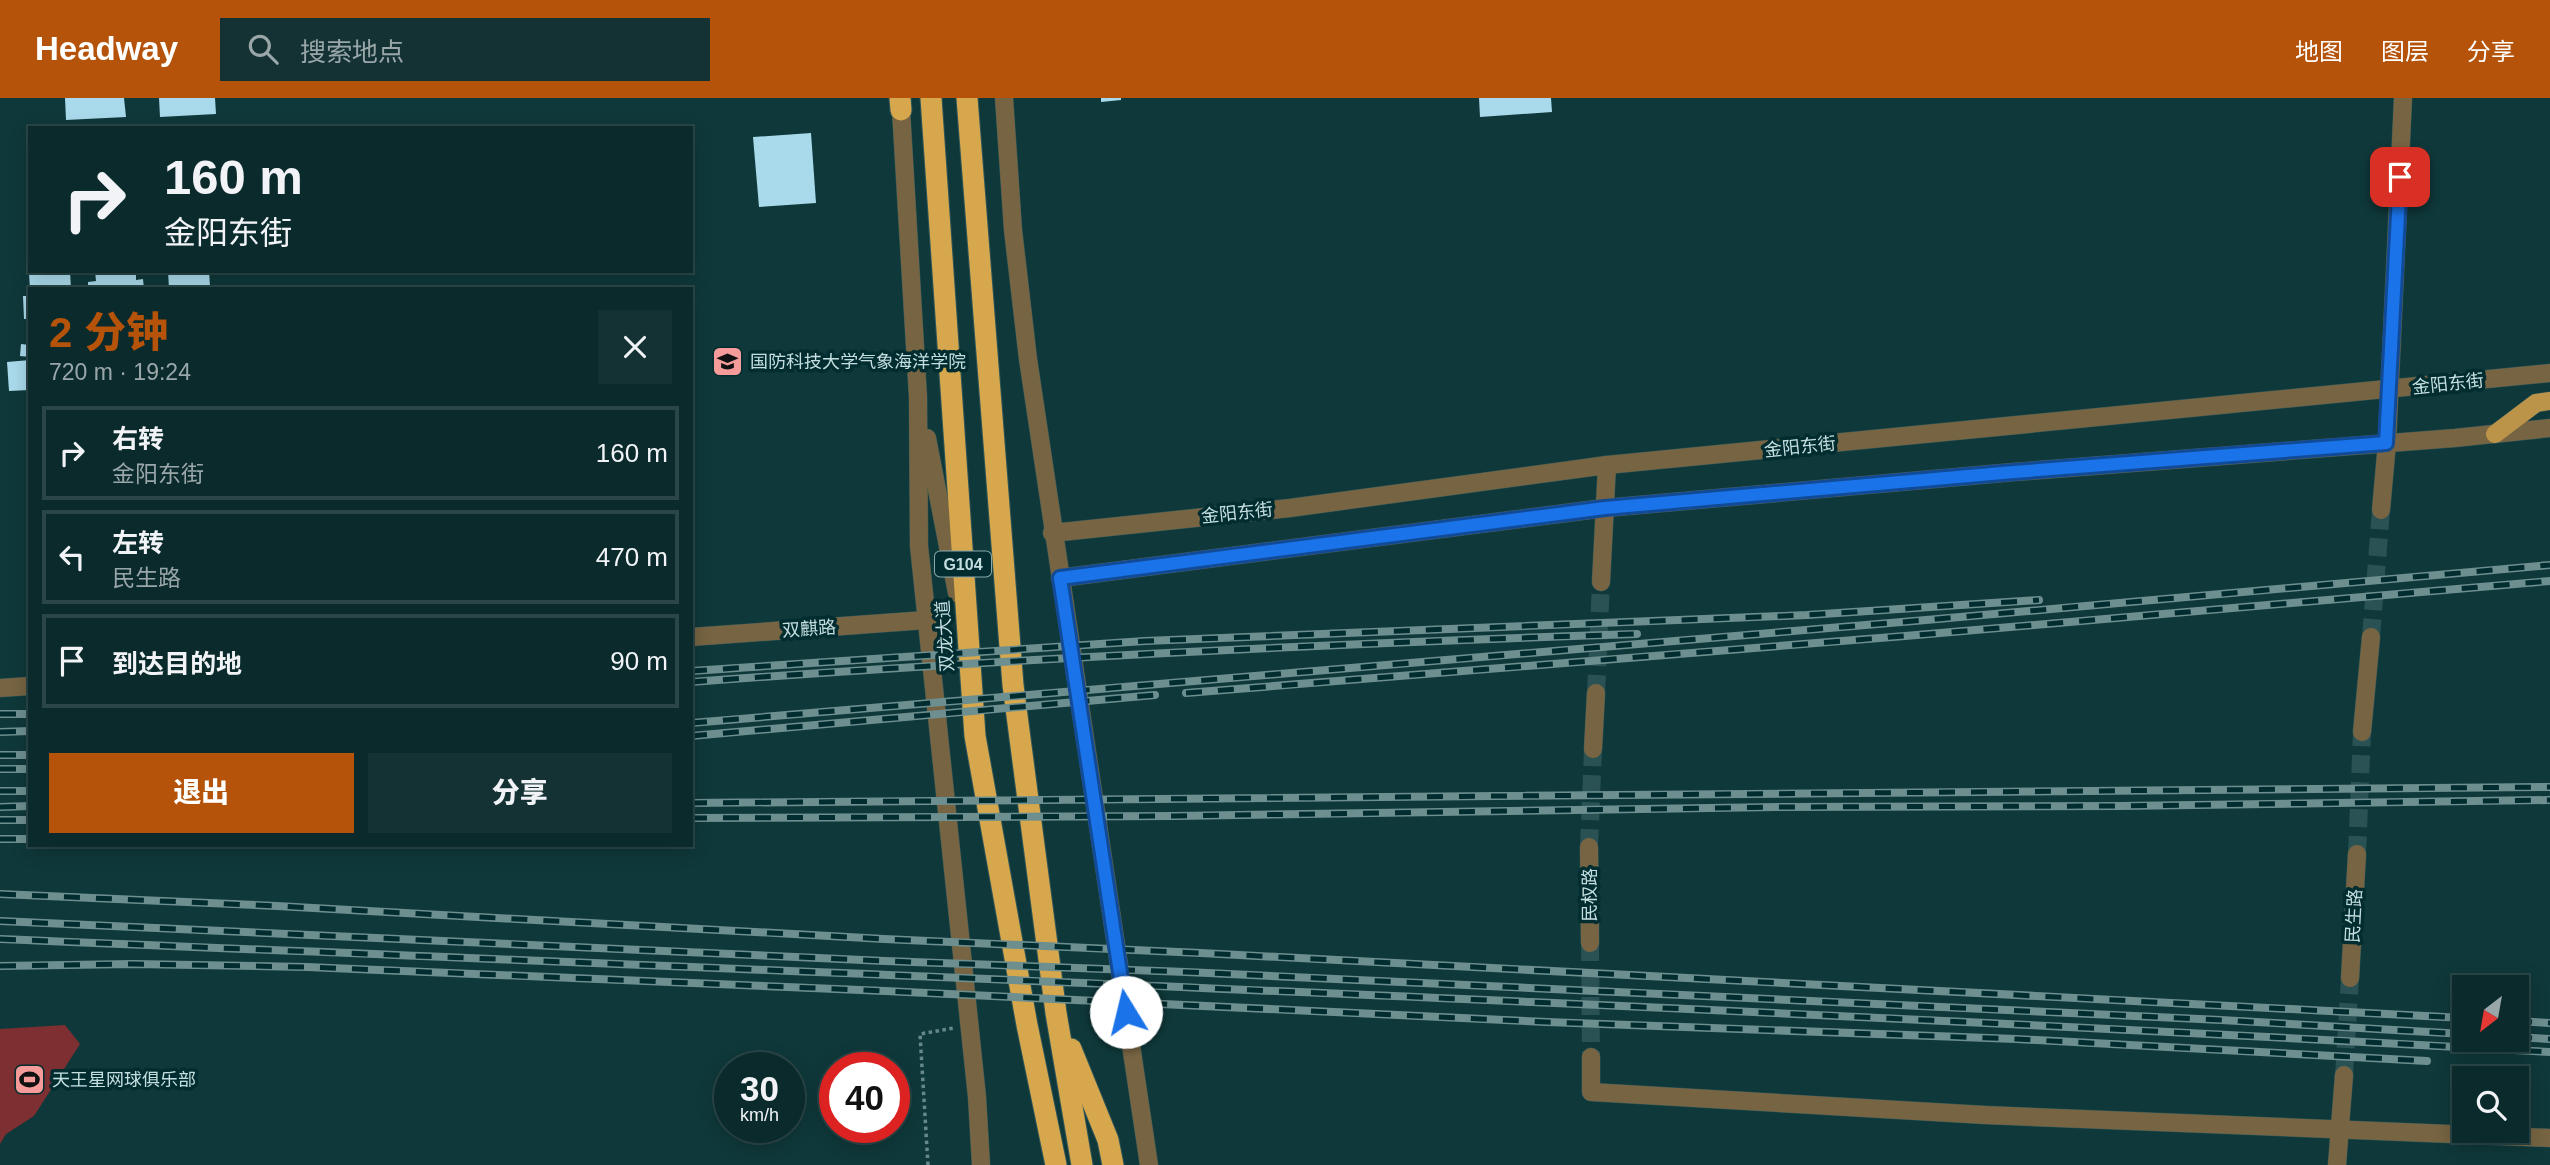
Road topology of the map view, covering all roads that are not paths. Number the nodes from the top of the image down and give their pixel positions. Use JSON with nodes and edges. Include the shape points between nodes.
{"nodes":[{"id":1,"x":931,"y":98,"type":"edge"},
{"id":2,"x":967,"y":98,"type":"edge"},
{"id":3,"x":1003,"y":98,"type":"edge"},
{"id":4,"x":2403,"y":98,"type":"edge"},
{"id":5,"x":900,"y":104,"type":"edge"},
{"id":6,"x":2550,"y":373,"type":"edge"},
{"id":7,"x":2389,"y":390,"type":"junction"},
{"id":8,"x":919,"y":397,"type":"junction"},
{"id":9,"x":2550,"y":401,"type":"edge"},
{"id":10,"x":2550,"y":428,"type":"edge"},
{"id":11,"x":2495,"y":434,"type":"junction"},
{"id":12,"x":2386,"y":443,"type":"junction"},
{"id":13,"x":1607,"y":466,"type":"junction"},
{"id":14,"x":1605,"y":508,"type":"junction"},
{"id":15,"x":2381,"y":510,"type":"tunnel mouth"},
{"id":16,"x":1052,"y":533,"type":"junction"},
{"id":17,"x":1060,"y":578,"type":"junction"},
{"id":18,"x":1601,"y":582,"type":"tunnel mouth"},
{"id":19,"x":926,"y":620,"type":"junction"},
{"id":20,"x":2371,"y":636,"type":"tunnel mouth"},
{"id":21,"x":693,"y":637,"type":"edge"},
{"id":22,"x":969,"y":651,"type":"junction"},
{"id":23,"x":28,"y":686,"type":"edge"},
{"id":24,"x":0,"y":688,"type":"edge"},
{"id":25,"x":1596,"y":693,"type":"tunnel mouth"},
{"id":26,"x":2362,"y":732,"type":"tunnel mouth"},
{"id":27,"x":1593,"y":749,"type":"tunnel mouth"},
{"id":28,"x":1590,"y":847,"type":"tunnel mouth"},
{"id":29,"x":2357,"y":854,"type":"tunnel mouth"},
{"id":30,"x":1590,"y":943,"type":"tunnel mouth"},
{"id":31,"x":2350,"y":978,"type":"tunnel mouth"},
{"id":32,"x":1056,"y":1013,"type":"junction"},
{"id":33,"x":1027,"y":1025,"type":"junction"},
{"id":34,"x":1591,"y":1057,"type":"tunnel mouth"},
{"id":35,"x":2344,"y":1075,"type":"tunnel mouth"},
{"id":36,"x":2339,"y":1130,"type":"junction"},
{"id":37,"x":2550,"y":1138,"type":"edge"},
{"id":38,"x":981,"y":1165,"type":"edge"},
{"id":39,"x":1041,"y":1165,"type":"edge"},
{"id":40,"x":1056,"y":1165,"type":"edge"},
{"id":41,"x":1082,"y":1165,"type":"edge"},
{"id":42,"x":1113,"y":1165,"type":"edge"},
{"id":43,"x":1149,"y":1165,"type":"edge"},
{"id":44,"x":2337,"y":1165,"type":"edge"}],
"edges":[{"from":1,"to":22,"type":"highway","name":"双龙大道","number":"G104"},
{"from":2,"to":32,"type":"highway","number":"G104","via":[[1013,685]]},
{"from":3,"to":16,"type":"street","via":[[1013,230]]},
{"from":4,"to":7,"type":"street"},
{"from":5,"to":8,"type":"street"},
{"from":6,"to":7,"type":"street","name":"金阳东街"},
{"from":7,"to":12,"type":"street"},
{"from":7,"to":13,"type":"street","name":"金阳东街"},
{"from":8,"to":19,"type":"street","via":[[919,547]]},
{"from":8,"to":22,"type":"street"},
{"from":9,"to":11,"type":"main road","via":[[2536,403]]},
{"from":10,"to":11,"type":"street"},
{"from":11,"to":12,"type":"street"},
{"from":12,"to":14,"type":"street"},
{"from":12,"to":15,"type":"street"},
{"from":13,"to":14,"type":"street"},
{"from":13,"to":16,"type":"street","name":"金阳东街","via":[[1290,508]]},
{"from":14,"to":17,"type":"street"},
{"from":14,"to":18,"type":"street"},
{"from":16,"to":17,"type":"street"},
{"from":17,"to":43,"type":"street"},
{"from":19,"to":21,"type":"street","name":"双麒路"},
{"from":19,"to":38,"type":"street"},
{"from":20,"to":26,"type":"street"},
{"from":22,"to":33,"type":"highway","name":"双龙大道","number":"G104","via":[[975,736]]},
{"from":23,"to":24,"type":"street"},
{"from":25,"to":27,"type":"street"},
{"from":28,"to":30,"type":"street","name":"民权路"},
{"from":29,"to":31,"type":"street","name":"民生路"},
{"from":32,"to":41,"type":"highway"},
{"from":32,"to":42,"type":"highway","number":"G104","via":[[1108,1140]]},
{"from":33,"to":39,"type":"highway","number":"G104"},
{"from":33,"to":40,"type":"highway","name":"双龙大道"},
{"from":34,"to":36,"type":"street","via":[[1591,1092]]},
{"from":35,"to":36,"type":"street"},
{"from":36,"to":37,"type":"street"},
{"from":36,"to":44,"type":"street"}]}
